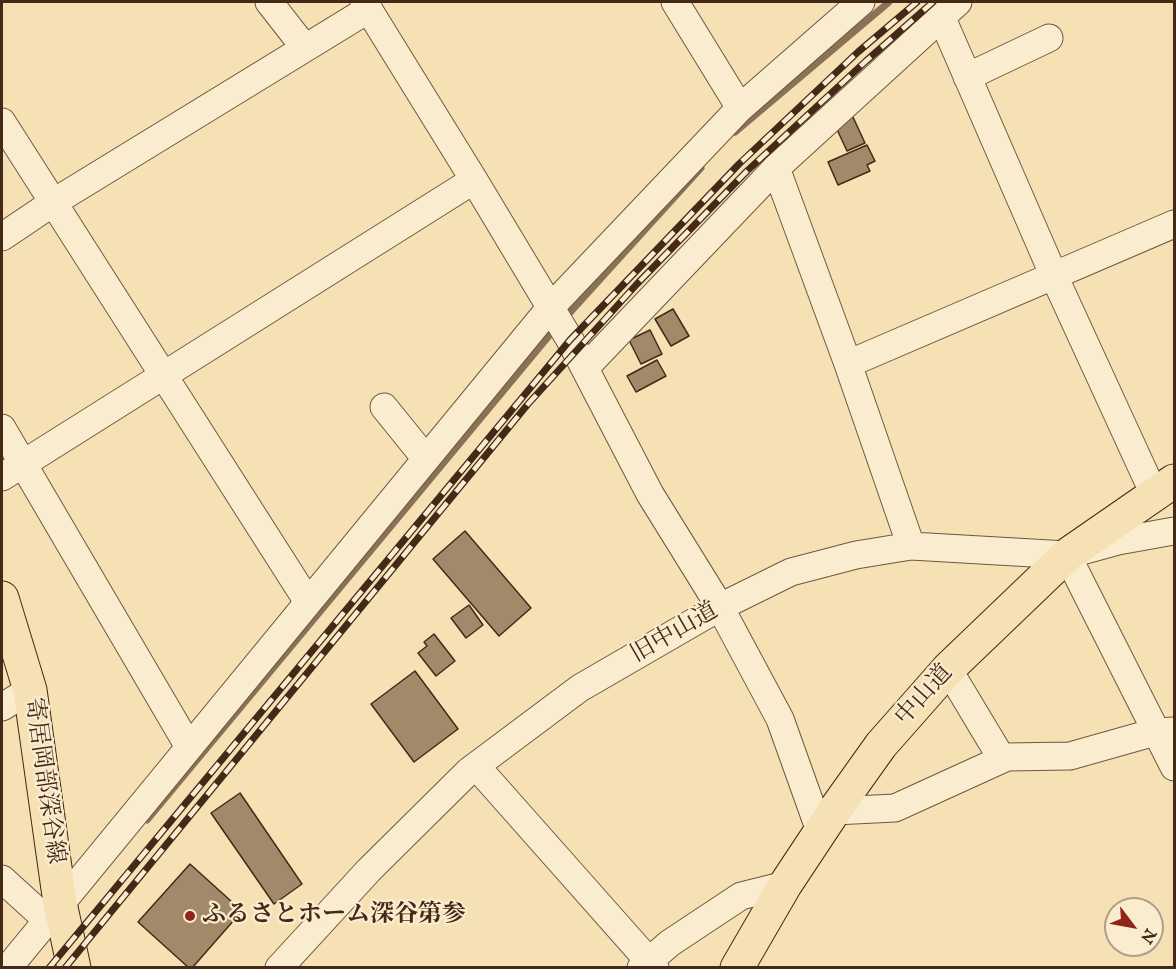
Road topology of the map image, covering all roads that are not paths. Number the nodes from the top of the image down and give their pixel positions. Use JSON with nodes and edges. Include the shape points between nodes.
{"nodes":[{"id":1,"x":269,"y":2,"type":"edge"},
{"id":2,"x":675,"y":2,"type":"edge"},
{"id":3,"x":861,"y":2,"type":"edge"},
{"id":4,"x":366,"y":5,"type":"edge"},
{"id":5,"x":949,"y":9,"type":"edge"},
{"id":6,"x":1049,"y":38,"type":"dead end"},
{"id":7,"x":305,"y":48,"type":"junction"},
{"id":8,"x":967,"y":76,"type":"junction"},
{"id":9,"x":740,"y":108,"type":"junction"},
{"id":10,"x":2,"y":122,"type":"edge"},
{"id":11,"x":776,"y":168,"type":"junction"},
{"id":12,"x":474,"y":180,"type":"junction"},
{"id":13,"x":54,"y":202,"type":"junction"},
{"id":14,"x":1174,"y":224,"type":"edge"},
{"id":15,"x":2,"y":237,"type":"edge"},
{"id":16,"x":1054,"y":276,"type":"junction"},
{"id":17,"x":550,"y":308,"type":"junction"},
{"id":18,"x":848,"y":364,"type":"junction"},
{"id":19,"x":585,"y":368,"type":"junction"},
{"id":20,"x":165,"y":374,"type":"junction"},
{"id":21,"x":384,"y":407,"type":"dead end"},
{"id":22,"x":2,"y":428,"type":"edge"},
{"id":23,"x":426,"y":459,"type":"junction"},
{"id":24,"x":12,"y":470,"type":"edge"},
{"id":25,"x":1164,"y":488,"type":"edge"},
{"id":26,"x":1174,"y":531,"type":"edge"},
{"id":27,"x":911,"y":546,"type":"junction"},
{"id":28,"x":1067,"y":555,"type":"junction"},
{"id":29,"x":2,"y":598,"type":"edge"},
{"id":30,"x":309,"y":602,"type":"junction"},
{"id":31,"x":720,"y":607,"type":"junction"},
{"id":32,"x":948,"y":669,"type":"junction"},
{"id":33,"x":30,"y":690,"type":"junction"},
{"id":34,"x":2,"y":707,"type":"edge"},
{"id":35,"x":1165,"y":731,"type":"edge"},
{"id":36,"x":189,"y":747,"type":"junction"},
{"id":37,"x":1002,"y":759,"type":"junction"},
{"id":38,"x":476,"y":766,"type":"junction"},
{"id":39,"x":1174,"y":766,"type":"edge"},
{"id":40,"x":827,"y":821,"type":"junction"},
{"id":41,"x":2,"y":879,"type":"edge"},
{"id":42,"x":785,"y":885,"type":"junction"},
{"id":43,"x":53,"y":911,"type":"junction"},
{"id":44,"x":648,"y":965,"type":"edge"},
{"id":45,"x":8,"y":968,"type":"edge"},
{"id":46,"x":74,"y":968,"type":"edge"},
{"id":47,"x":279,"y":968,"type":"edge"},
{"id":48,"x":737,"y":968,"type":"edge"}],
"edges":[{"from":1,"to":7,"type":"street"},
{"from":2,"to":9,"type":"street"},
{"from":3,"to":9,"type":"street"},
{"from":4,"to":7,"type":"street"},
{"from":4,"to":12,"type":"street"},
{"from":5,"to":8,"type":"street"},
{"from":5,"to":11,"type":"street"},
{"from":6,"to":8,"type":"street"},
{"from":7,"to":13,"type":"street"},
{"from":8,"to":16,"type":"street"},
{"from":9,"to":17,"type":"street"},
{"from":10,"to":13,"type":"street"},
{"from":11,"to":18,"type":"street"},
{"from":11,"to":19,"type":"street"},
{"from":12,"to":17,"type":"street"},
{"from":12,"to":20,"type":"street"},
{"from":13,"to":15,"type":"street"},
{"from":13,"to":20,"type":"street"},
{"from":14,"to":16,"type":"street"},
{"from":16,"to":18,"type":"street"},
{"from":16,"to":25,"type":"street"},
{"from":17,"to":19,"type":"street"},
{"from":17,"to":23,"type":"street"},
{"from":18,"to":27,"type":"street"},
{"from":19,"to":31,"type":"street","via":[[650,494]]},
{"from":20,"to":24,"type":"street"},
{"from":20,"to":30,"type":"street"},
{"from":21,"to":23,"type":"street"},
{"from":22,"to":24,"type":"street"},
{"from":23,"to":30,"type":"street"},
{"from":24,"to":36,"type":"street"},
{"from":25,"to":28,"type":"main road","name":"中山道"},
{"from":26,"to":28,"type":"street","name":"旧中山道"},
{"from":27,"to":28,"type":"street","name":"旧中山道"},
{"from":27,"to":31,"type":"street","name":"旧中山道","via":[[791,572]]},
{"from":28,"to":32,"type":"main road","name":"中山道"},
{"from":28,"to":35,"type":"street"},
{"from":29,"to":33,"type":"main road","name":"寄居岡部深谷線"},
{"from":30,"to":36,"type":"street"},
{"from":31,"to":38,"type":"street","name":"旧中山道","via":[[580,688]]},
{"from":31,"to":40,"type":"street","via":[[780,719]]},
{"from":32,"to":37,"type":"street"},
{"from":32,"to":40,"type":"main road","name":"中山道","via":[[881,745]]},
{"from":33,"to":34,"type":"street"},
{"from":33,"to":43,"type":"main road","name":"寄居岡部深谷線"},
{"from":35,"to":37,"type":"street","via":[[1070,756]]},
{"from":35,"to":39,"type":"street"},
{"from":36,"to":43,"type":"street"},
{"from":37,"to":40,"type":"street","via":[[895,808]]},
{"from":38,"to":44,"type":"street"},
{"from":38,"to":47,"type":"street","name":"旧中山道","via":[[369,870]]},
{"from":40,"to":42,"type":"main road","name":"中山道"},
{"from":41,"to":43,"type":"street"},
{"from":42,"to":44,"type":"street","via":[[741,896],[670,943]]},
{"from":42,"to":48,"type":"main road","name":"中山道"},
{"from":43,"to":45,"type":"street"},
{"from":43,"to":46,"type":"main road","name":"寄居岡部深谷線"}]}
